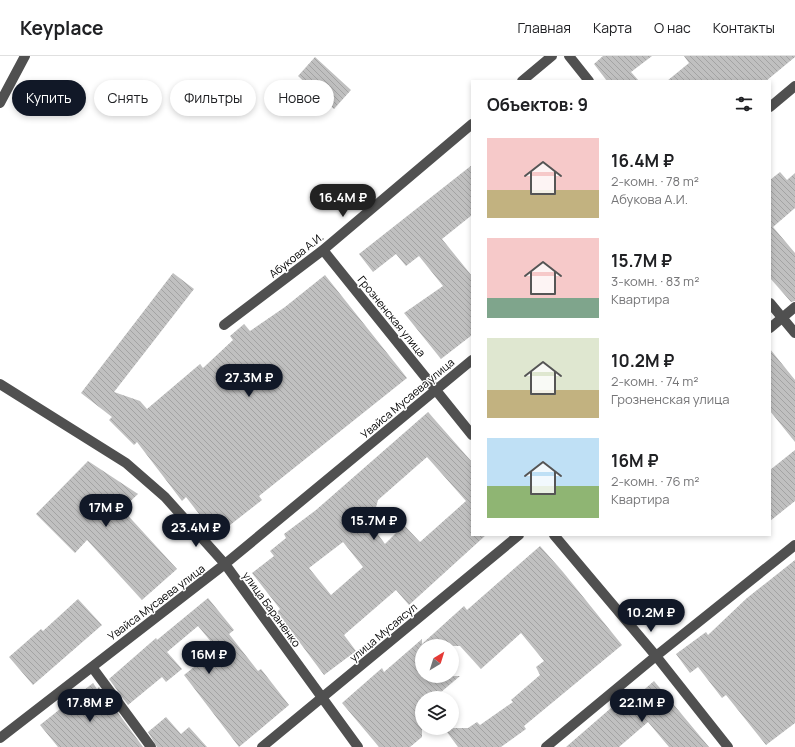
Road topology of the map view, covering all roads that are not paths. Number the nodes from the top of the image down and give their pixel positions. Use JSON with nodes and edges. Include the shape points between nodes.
{"nodes":[{"id":1,"x":25,"y":56,"type":"edge"},
{"id":2,"x":552,"y":56,"type":"edge"},
{"id":3,"x":569,"y":56,"type":"edge"},
{"id":4,"x":523,"y":80,"type":"edge"},
{"id":5,"x":588,"y":80,"type":"edge"},
{"id":6,"x":795,"y":86,"type":"edge"},
{"id":7,"x":0,"y":103,"type":"edge"},
{"id":8,"x":771,"y":106,"type":"edge"},
{"id":9,"x":471,"y":125,"type":"edge"},
{"id":10,"x":323,"y":250,"type":"junction"},
{"id":11,"x":771,"y":304,"type":"edge"},
{"id":12,"x":795,"y":307,"type":"edge"},
{"id":13,"x":782,"y":318,"type":"junction"},
{"id":14,"x":224,"y":325,"type":"dead end"},
{"id":15,"x":771,"y":327,"type":"edge"},
{"id":16,"x":795,"y":333,"type":"edge"},
{"id":17,"x":471,"y":361,"type":"edge"},
{"id":18,"x":0,"y":384,"type":"edge"},
{"id":19,"x":436,"y":391,"type":"junction"},
{"id":20,"x":471,"y":434,"type":"edge"},
{"id":21,"x":518,"y":536,"type":"edge"},
{"id":22,"x":555,"y":536,"type":"edge"},
{"id":23,"x":795,"y":546,"type":"edge"},
{"id":24,"x":225,"y":564,"type":"junction"},
{"id":25,"x":656,"y":656,"type":"junction"},
{"id":26,"x":92,"y":667,"type":"junction"},
{"id":27,"x":322,"y":697,"type":"junction"},
{"id":28,"x":0,"y":738,"type":"edge"},
{"id":29,"x":151,"y":747,"type":"edge"},
{"id":30,"x":262,"y":747,"type":"edge"},
{"id":31,"x":358,"y":747,"type":"edge"},
{"id":32,"x":546,"y":747,"type":"edge"},
{"id":33,"x":728,"y":747,"type":"edge"}],
"edges":[{"from":1,"to":7,"type":"street"},
{"from":2,"to":4,"type":"street"},
{"from":3,"to":5,"type":"street"},
{"from":6,"to":8,"type":"street"},
{"from":9,"to":10,"type":"street","name":"Абукова А.И."},
{"from":10,"to":14,"type":"street","name":"Абукова А.И."},
{"from":10,"to":19,"type":"street","name":"Грозненская улица"},
{"from":11,"to":13,"type":"street"},
{"from":12,"to":13,"type":"street"},
{"from":13,"to":15,"type":"street"},
{"from":13,"to":16,"type":"street"},
{"from":17,"to":19,"type":"street","name":"Увайса Мусаева улица"},
{"from":18,"to":24,"type":"street","name":"улица Бараненко","via":[[126,463],[165,498]]},
{"from":19,"to":20,"type":"street","name":"Грозненская улица"},
{"from":19,"to":24,"type":"street","name":"Увайса Мусаева улица"},
{"from":21,"to":27,"type":"street","name":"улица Мусаясул"},
{"from":22,"to":25,"type":"street"},
{"from":23,"to":25,"type":"street"},
{"from":24,"to":26,"type":"street","name":"Увайса Мусаева улица"},
{"from":24,"to":27,"type":"street","name":"улица Бараненко"},
{"from":25,"to":32,"type":"street"},
{"from":25,"to":33,"type":"street"},
{"from":26,"to":28,"type":"street","name":"Увайса Мусаева улица"},
{"from":26,"to":29,"type":"street"},
{"from":27,"to":30,"type":"street","name":"улица Мусаясул"},
{"from":27,"to":31,"type":"street","name":"улица Бараненко"}]}
